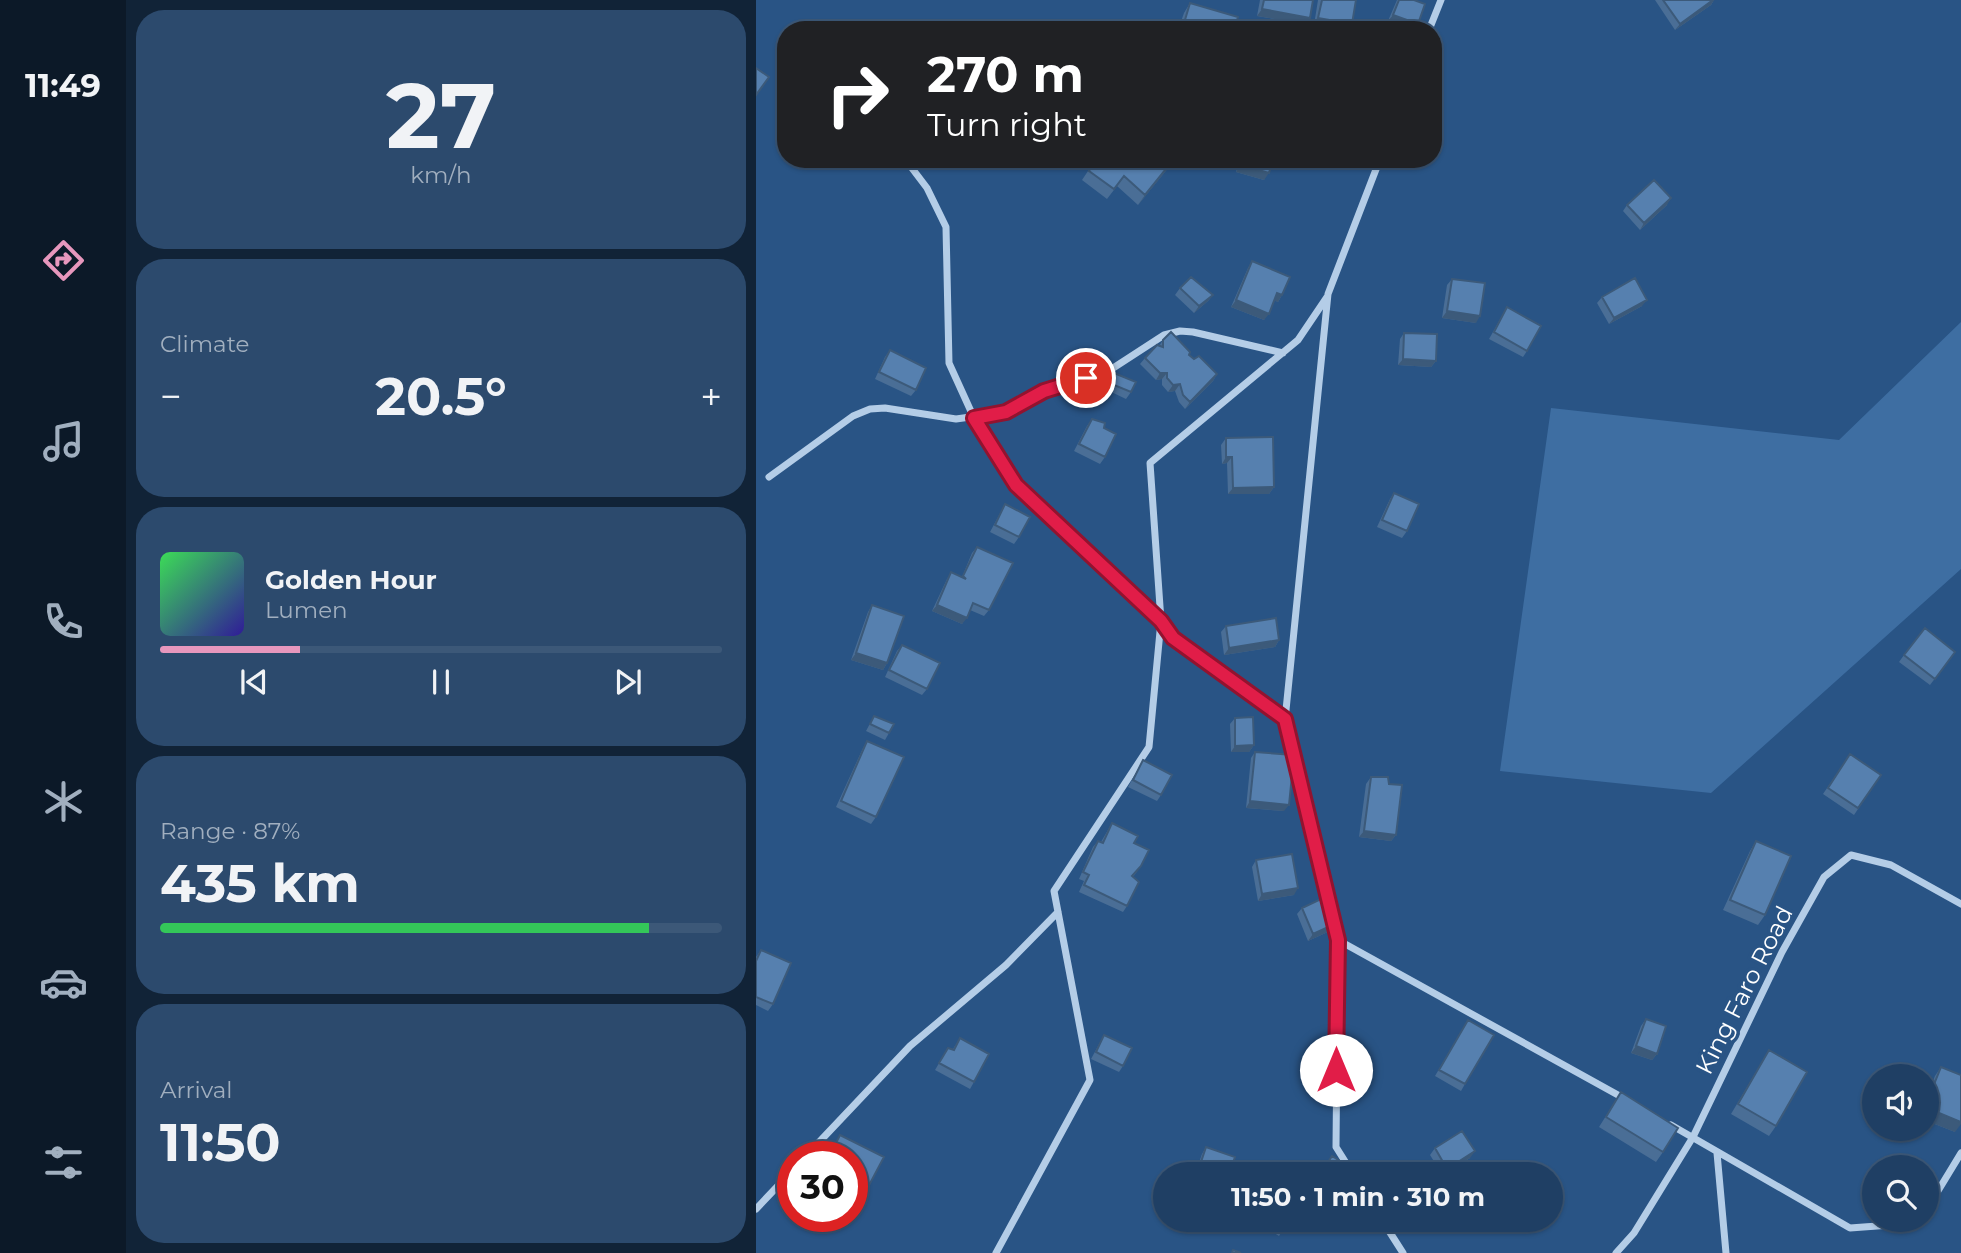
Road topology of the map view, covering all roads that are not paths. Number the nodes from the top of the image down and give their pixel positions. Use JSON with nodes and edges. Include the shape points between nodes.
{"nodes":[{"id":1,"x":1441,"y":0,"type":"edge"},
{"id":2,"x":1433,"y":21,"type":"edge"},
{"id":3,"x":912,"y":168,"type":"edge"},
{"id":4,"x":1377,"y":168,"type":"edge"},
{"id":5,"x":1328,"y":294,"type":"junction"},
{"id":6,"x":1283,"y":353,"type":"junction"},
{"id":7,"x":974,"y":418,"type":"junction"},
{"id":8,"x":769,"y":477,"type":"dead end"},
{"id":9,"x":1161,"y":621,"type":"junction"},
{"id":10,"x":1285,"y":719,"type":"junction"},
{"id":11,"x":1961,"y":904,"type":"edge"},
{"id":12,"x":1058,"y":912,"type":"junction"},
{"id":13,"x":1338,"y":940,"type":"junction"},
{"id":14,"x":1633,"y":1104,"type":"edge"},
{"id":15,"x":1669,"y":1124,"type":"edge"},
{"id":16,"x":1692,"y":1137,"type":"junction"},
{"id":17,"x":820,"y":1141,"type":"edge"},
{"id":18,"x":1717,"y":1153,"type":"junction"},
{"id":19,"x":1961,"y":1153,"type":"edge"},
{"id":20,"x":1345,"y":1162,"type":"edge"},
{"id":21,"x":777,"y":1187,"type":"edge"},
{"id":22,"x":1939,"y":1189,"type":"edge"},
{"id":23,"x":756,"y":1209,"type":"edge"},
{"id":24,"x":1862,"y":1227,"type":"edge"},
{"id":25,"x":1390,"y":1232,"type":"edge"},
{"id":26,"x":996,"y":1253,"type":"edge"},
{"id":27,"x":1403,"y":1253,"type":"edge"},
{"id":28,"x":1616,"y":1253,"type":"edge"},
{"id":29,"x":1726,"y":1253,"type":"edge"}],
"edges":[{"from":1,"to":2,"type":"street"},
{"from":3,"to":7,"type":"street","via":[[946,227],[949,363]]},
{"from":4,"to":5,"type":"street"},
{"from":5,"to":6,"type":"street","via":[[1298,340]]},
{"from":5,"to":10,"type":"street"},
{"from":6,"to":7,"type":"street","via":[[1180,331],[1164,335],[1107,372],[1044,391],[1006,412]]},
{"from":6,"to":9,"type":"street","via":[[1150,463]]},
{"from":7,"to":8,"type":"street","via":[[870,409],[853,416]]},
{"from":7,"to":9,"type":"street","via":[[1016,485]]},
{"from":9,"to":10,"type":"street","via":[[1173,638]]},
{"from":9,"to":12,"type":"street","via":[[1149,747],[1054,891]]},
{"from":10,"to":13,"type":"street"},
{"from":11,"to":16,"type":"street","name":"King Faro Road","via":[[1891,864],[1851,855],[1824,877]]},
{"from":12,"to":17,"type":"street","via":[[1006,965],[910,1046]]},
{"from":12,"to":26,"type":"street","via":[[1090,1080]]},
{"from":13,"to":14,"type":"street"},
{"from":13,"to":20,"type":"street","via":[[1336,1147]]},
{"from":15,"to":16,"type":"street"},
{"from":16,"to":18,"type":"street"},
{"from":16,"to":28,"type":"street","name":"King Faro Road","via":[[1634,1233]]},
{"from":18,"to":24,"type":"street","via":[[1850,1228]]},
{"from":18,"to":29,"type":"street"},
{"from":19,"to":22,"type":"street"},
{"from":21,"to":23,"type":"street"},
{"from":25,"to":27,"type":"street"}]}
